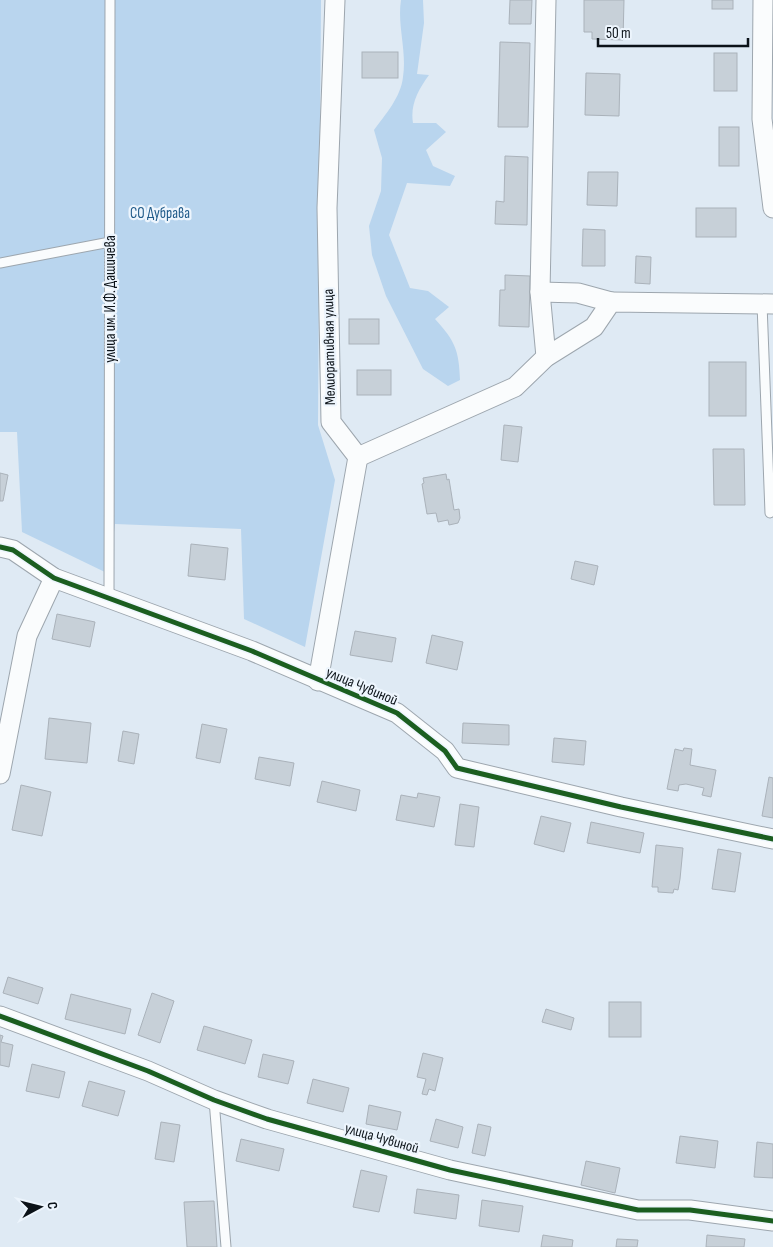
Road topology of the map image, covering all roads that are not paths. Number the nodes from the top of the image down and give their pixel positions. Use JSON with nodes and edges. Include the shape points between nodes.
{"nodes":[{"id":1,"x":110,"y":0,"type":"edge"},
{"id":2,"x":335,"y":0,"type":"edge"},
{"id":3,"x":546,"y":0,"type":"edge"},
{"id":4,"x":762,"y":0,"type":"edge"},
{"id":5,"x":773,"y":208,"type":"edge"},
{"id":6,"x":110,"y":242,"type":"junction"},
{"id":7,"x":0,"y":263,"type":"edge"},
{"id":8,"x":540,"y":292,"type":"junction"},
{"id":9,"x":611,"y":302,"type":"junction"},
{"id":10,"x":767,"y":304,"type":"edge"},
{"id":11,"x":546,"y":357,"type":"junction"},
{"id":12,"x":358,"y":457,"type":"junction"},
{"id":13,"x":770,"y":513,"type":"dead end"},
{"id":14,"x":0,"y":547,"type":"edge"},
{"id":15,"x":54,"y":578,"type":"junction"},
{"id":16,"x":109,"y":598,"type":"junction"},
{"id":17,"x":318,"y":681,"type":"junction"},
{"id":18,"x":0,"y":774,"type":"edge"},
{"id":19,"x":773,"y":840,"type":"edge"},
{"id":20,"x":0,"y":1016,"type":"edge"},
{"id":21,"x":214,"y":1100,"type":"junction"},
{"id":22,"x":773,"y":1221,"type":"edge"},
{"id":23,"x":226,"y":1247,"type":"edge"}],
"edges":[{"from":1,"to":6,"type":"lane","name":"улица им. И.Ф. Дашичева"},
{"from":2,"to":12,"type":"street","name":"Мелиоративная улица","via":[[327,208],[330,422]]},
{"from":3,"to":8,"type":"street"},
{"from":4,"to":5,"type":"street","via":[[762,119]]},
{"from":6,"to":7,"type":"lane"},
{"from":6,"to":16,"type":"lane","name":"улица им. И.Ф. Дашичева"},
{"from":8,"to":9,"type":"street","via":[[578,293]]},
{"from":8,"to":11,"type":"street"},
{"from":9,"to":10,"type":"street"},
{"from":9,"to":11,"type":"street","via":[[594,327]]},
{"from":10,"to":13,"type":"lane"},
{"from":11,"to":12,"type":"street","via":[[515,387]]},
{"from":12,"to":17,"type":"street"},
{"from":14,"to":15,"type":"street","name":"улица Чувиной","via":[[13,550]]},
{"from":15,"to":16,"type":"street","name":"улица Чувиной"},
{"from":15,"to":18,"type":"street","via":[[27,636]]},
{"from":16,"to":17,"type":"street","name":"улица Чувиной","via":[[252,651]]},
{"from":17,"to":19,"type":"street","name":"улица Чувиной","via":[[397,713],[445,751],[457,768]]},
{"from":20,"to":21,"type":"street","name":"улица Чувиной","via":[[148,1070]]},
{"from":21,"to":22,"type":"street","name":"улица Чувиной","via":[[267,1119],[450,1170],[569,1196],[638,1210],[690,1210]]},
{"from":21,"to":23,"type":"lane"}]}
